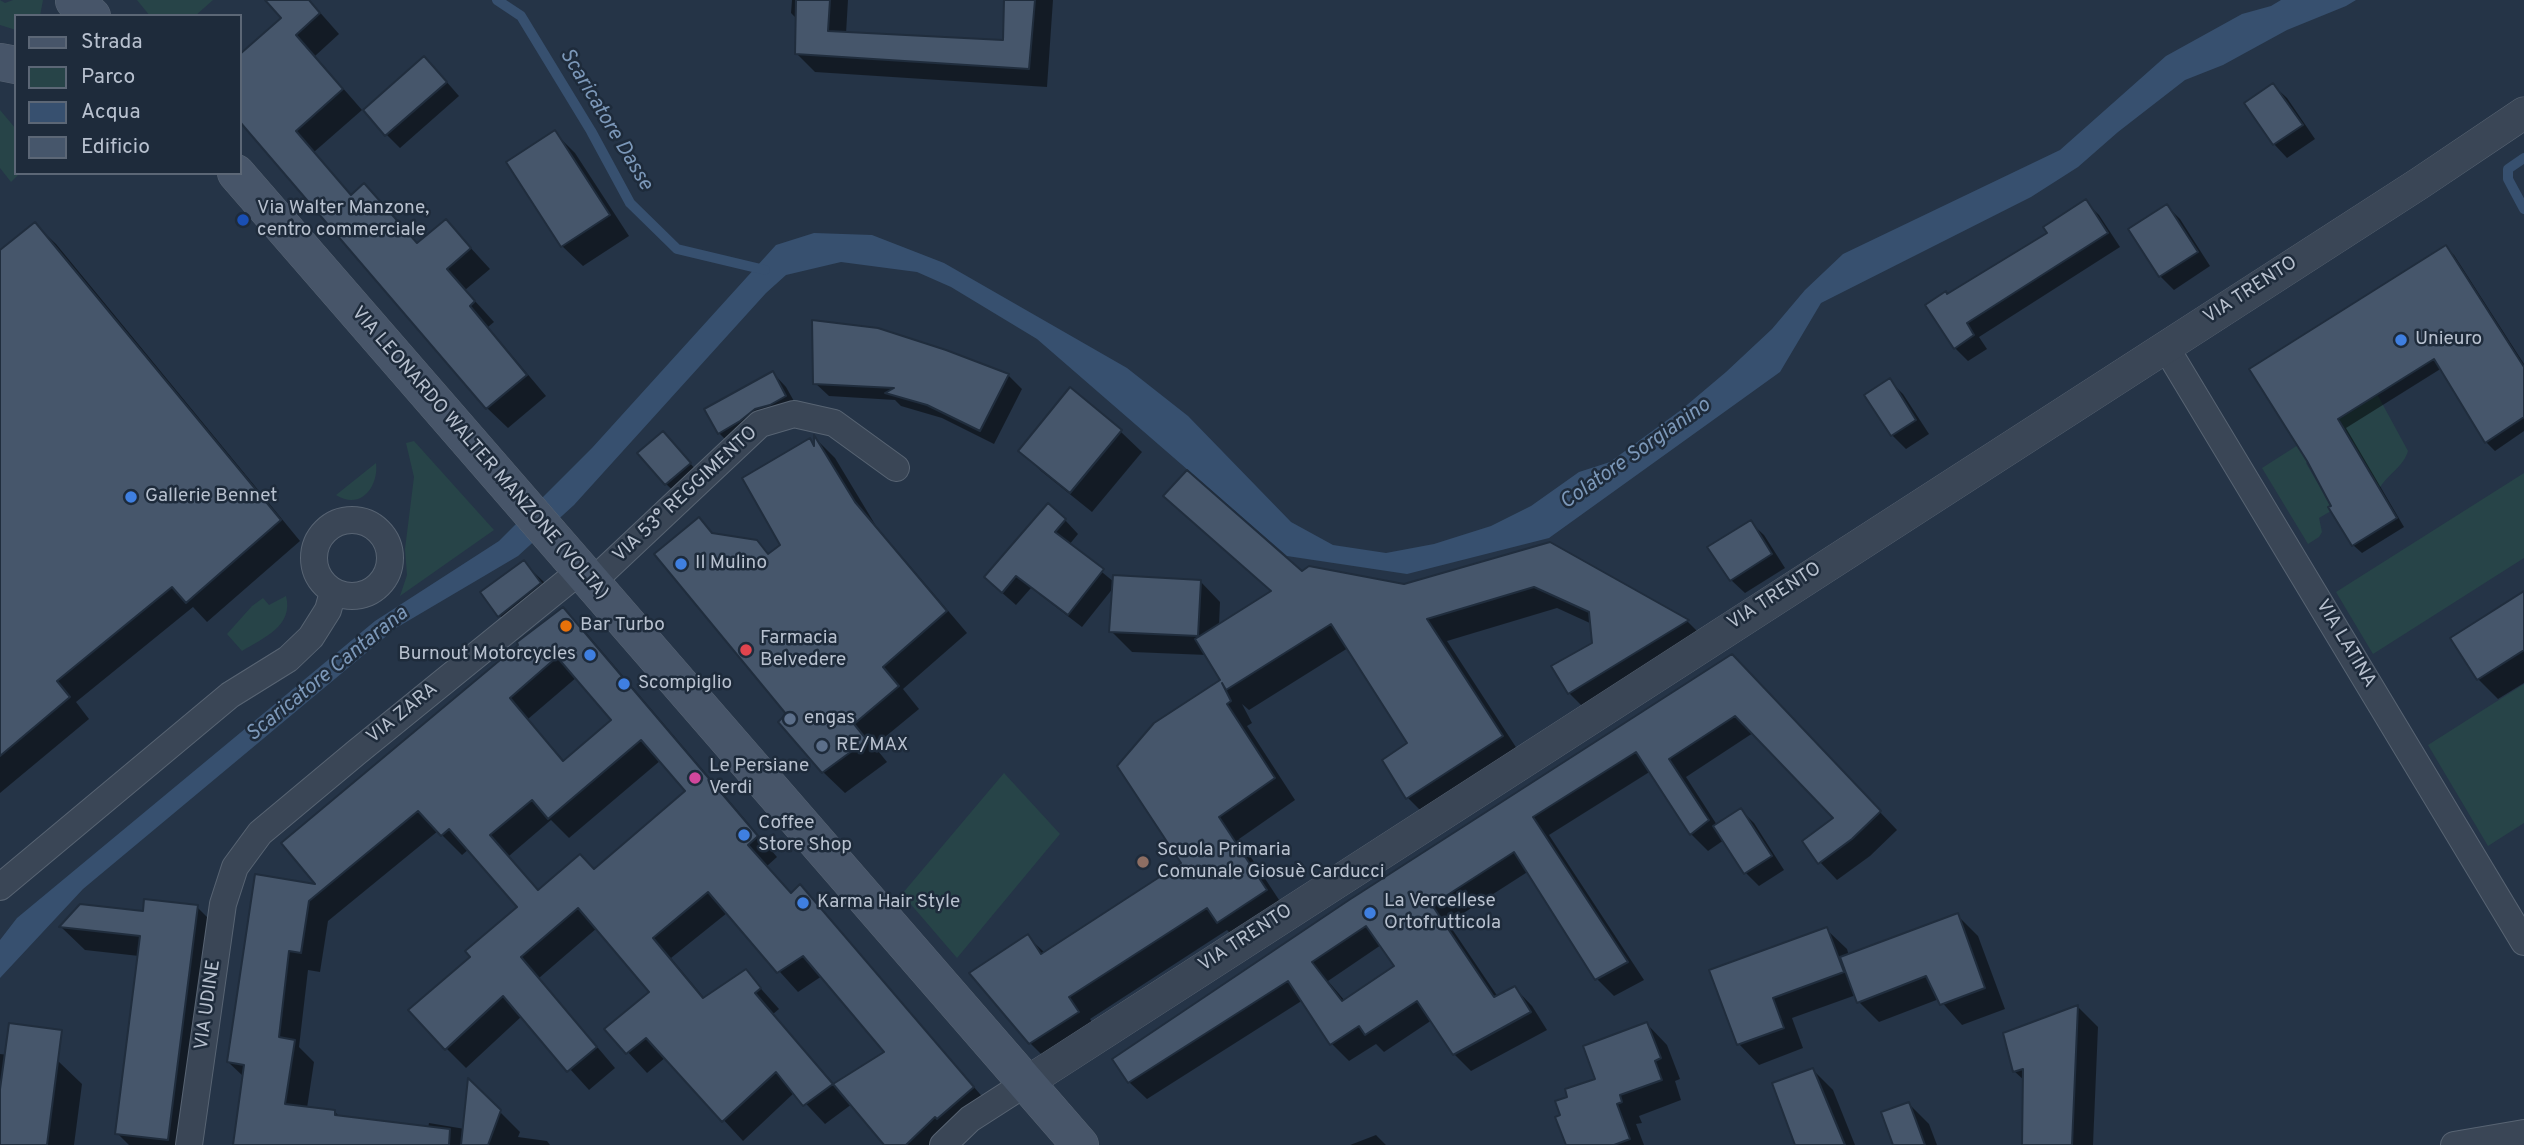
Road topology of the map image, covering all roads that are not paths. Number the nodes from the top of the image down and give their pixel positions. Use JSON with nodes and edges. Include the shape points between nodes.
{"nodes":[{"id":1,"x":2524,"y":113,"type":"edge"},
{"id":2,"x":238,"y":175,"type":"edge"},
{"id":3,"x":2165,"y":346,"type":"junction"},
{"id":4,"x":896,"y":468,"type":"dead end"},
{"id":5,"x":586,"y":577,"type":"junction"},
{"id":6,"x":333,"y":592,"type":"dead end"},
{"id":7,"x":235,"y":867,"type":"joint"},
{"id":8,"x":0,"y":887,"type":"edge"},
{"id":9,"x":2524,"y":942,"type":"edge"},
{"id":10,"x":1026,"y":1083,"type":"junction"},
{"id":11,"x":2524,"y":1133,"type":"edge"},
{"id":12,"x":189,"y":1145,"type":"edge"},
{"id":13,"x":943,"y":1145,"type":"edge"},
{"id":14,"x":1080,"y":1145,"type":"edge"},
{"id":15,"x":2454,"y":1145,"type":"edge"}],
"edges":[{"from":1,"to":3,"type":"street","name":"VIA TRENTO"},
{"from":2,"to":5,"type":"main road","name":"VIA LEONARDO WALTER MANZONE (VOLTA)"},
{"from":3,"to":9,"type":"street","name":"VIA LATINA"},
{"from":3,"to":10,"type":"street","name":"VIA TRENTO"},
{"from":4,"to":5,"type":"street","name":"VIA 53° REGGIMENTO","via":[[834,423],[794,414],[760,424]]},
{"from":5,"to":7,"type":"street","name":"VIA ZARA","via":[[357,752],[260,833]]},
{"from":5,"to":10,"type":"main road","name":"VIA LEONARDO WALTER MANZONE (VOLTA)"},
{"from":6,"to":8,"type":"street","via":[[311,637],[288,659],[230,695]]},
{"from":7,"to":12,"type":"street","name":"VIA UDINE","via":[[223,904]]},
{"from":10,"to":13,"type":"street","via":[[970,1119]]},
{"from":10,"to":14,"type":"main road","name":"VIA LEONARDO WALTER MANZONE (VOLTA)"},
{"from":11,"to":15,"type":"street"}]}
